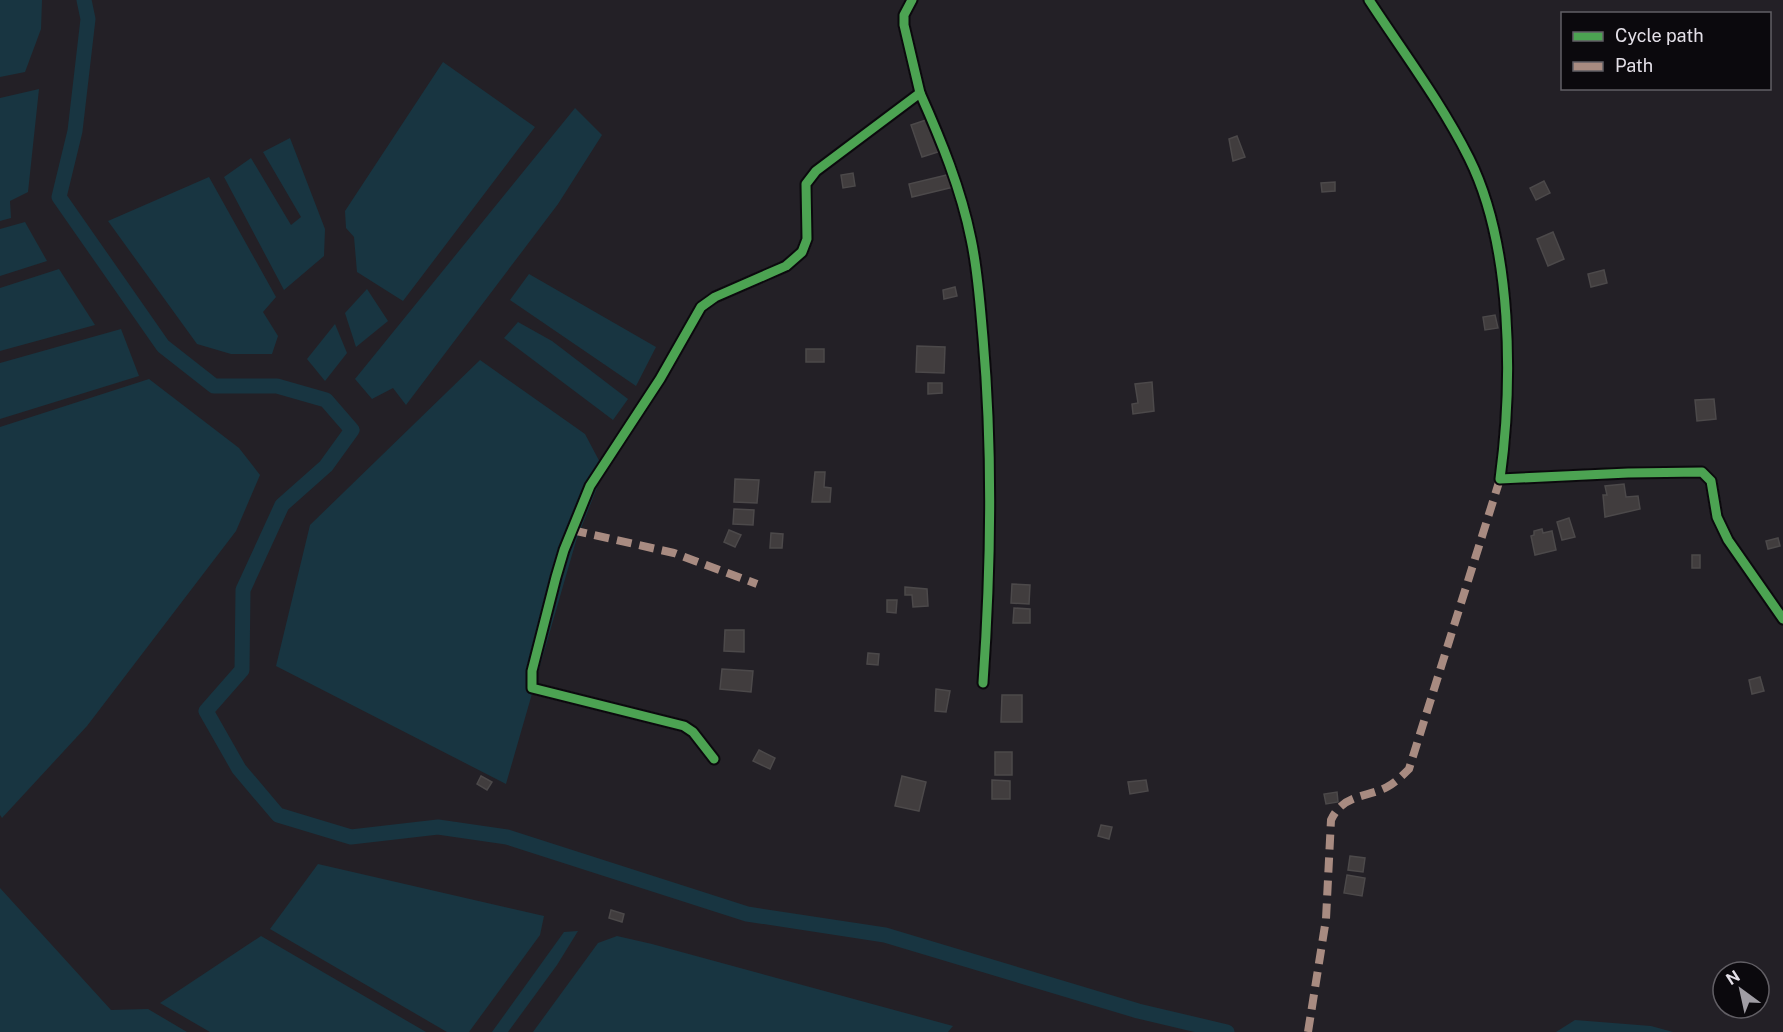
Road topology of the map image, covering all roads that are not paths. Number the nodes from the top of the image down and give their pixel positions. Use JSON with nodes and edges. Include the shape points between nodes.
{"nodes":[{"id":1,"x":912,"y":0,"type":"edge"},
{"id":2,"x":1370,"y":0,"type":"edge"},
{"id":3,"x":920,"y":93,"type":"junction"},
{"id":4,"x":1783,"y":620,"type":"edge"},
{"id":5,"x":983,"y":683,"type":"dead end"},
{"id":6,"x":714,"y":759,"type":"dead end"}],
"edges":[{"from":1,"to":3,"type":"street","via":[[904,15],[904,25]]},
{"from":2,"to":4,"type":"street","via":[[1453,128],[1473,168],[1491,220],[1505,329],[1507,415],[1500,479],[1702,472],[1711,481],[1717,517],[1728,540]]},
{"from":3,"to":5,"type":"street","via":[[955,181],[971,238],[980,303],[990,417]]},
{"from":3,"to":6,"type":"street","via":[[816,171],[806,184],[807,239],[802,252],[786,266],[714,297],[702,307],[590,486],[564,550],[532,671],[532,688],[684,726]]}]}
